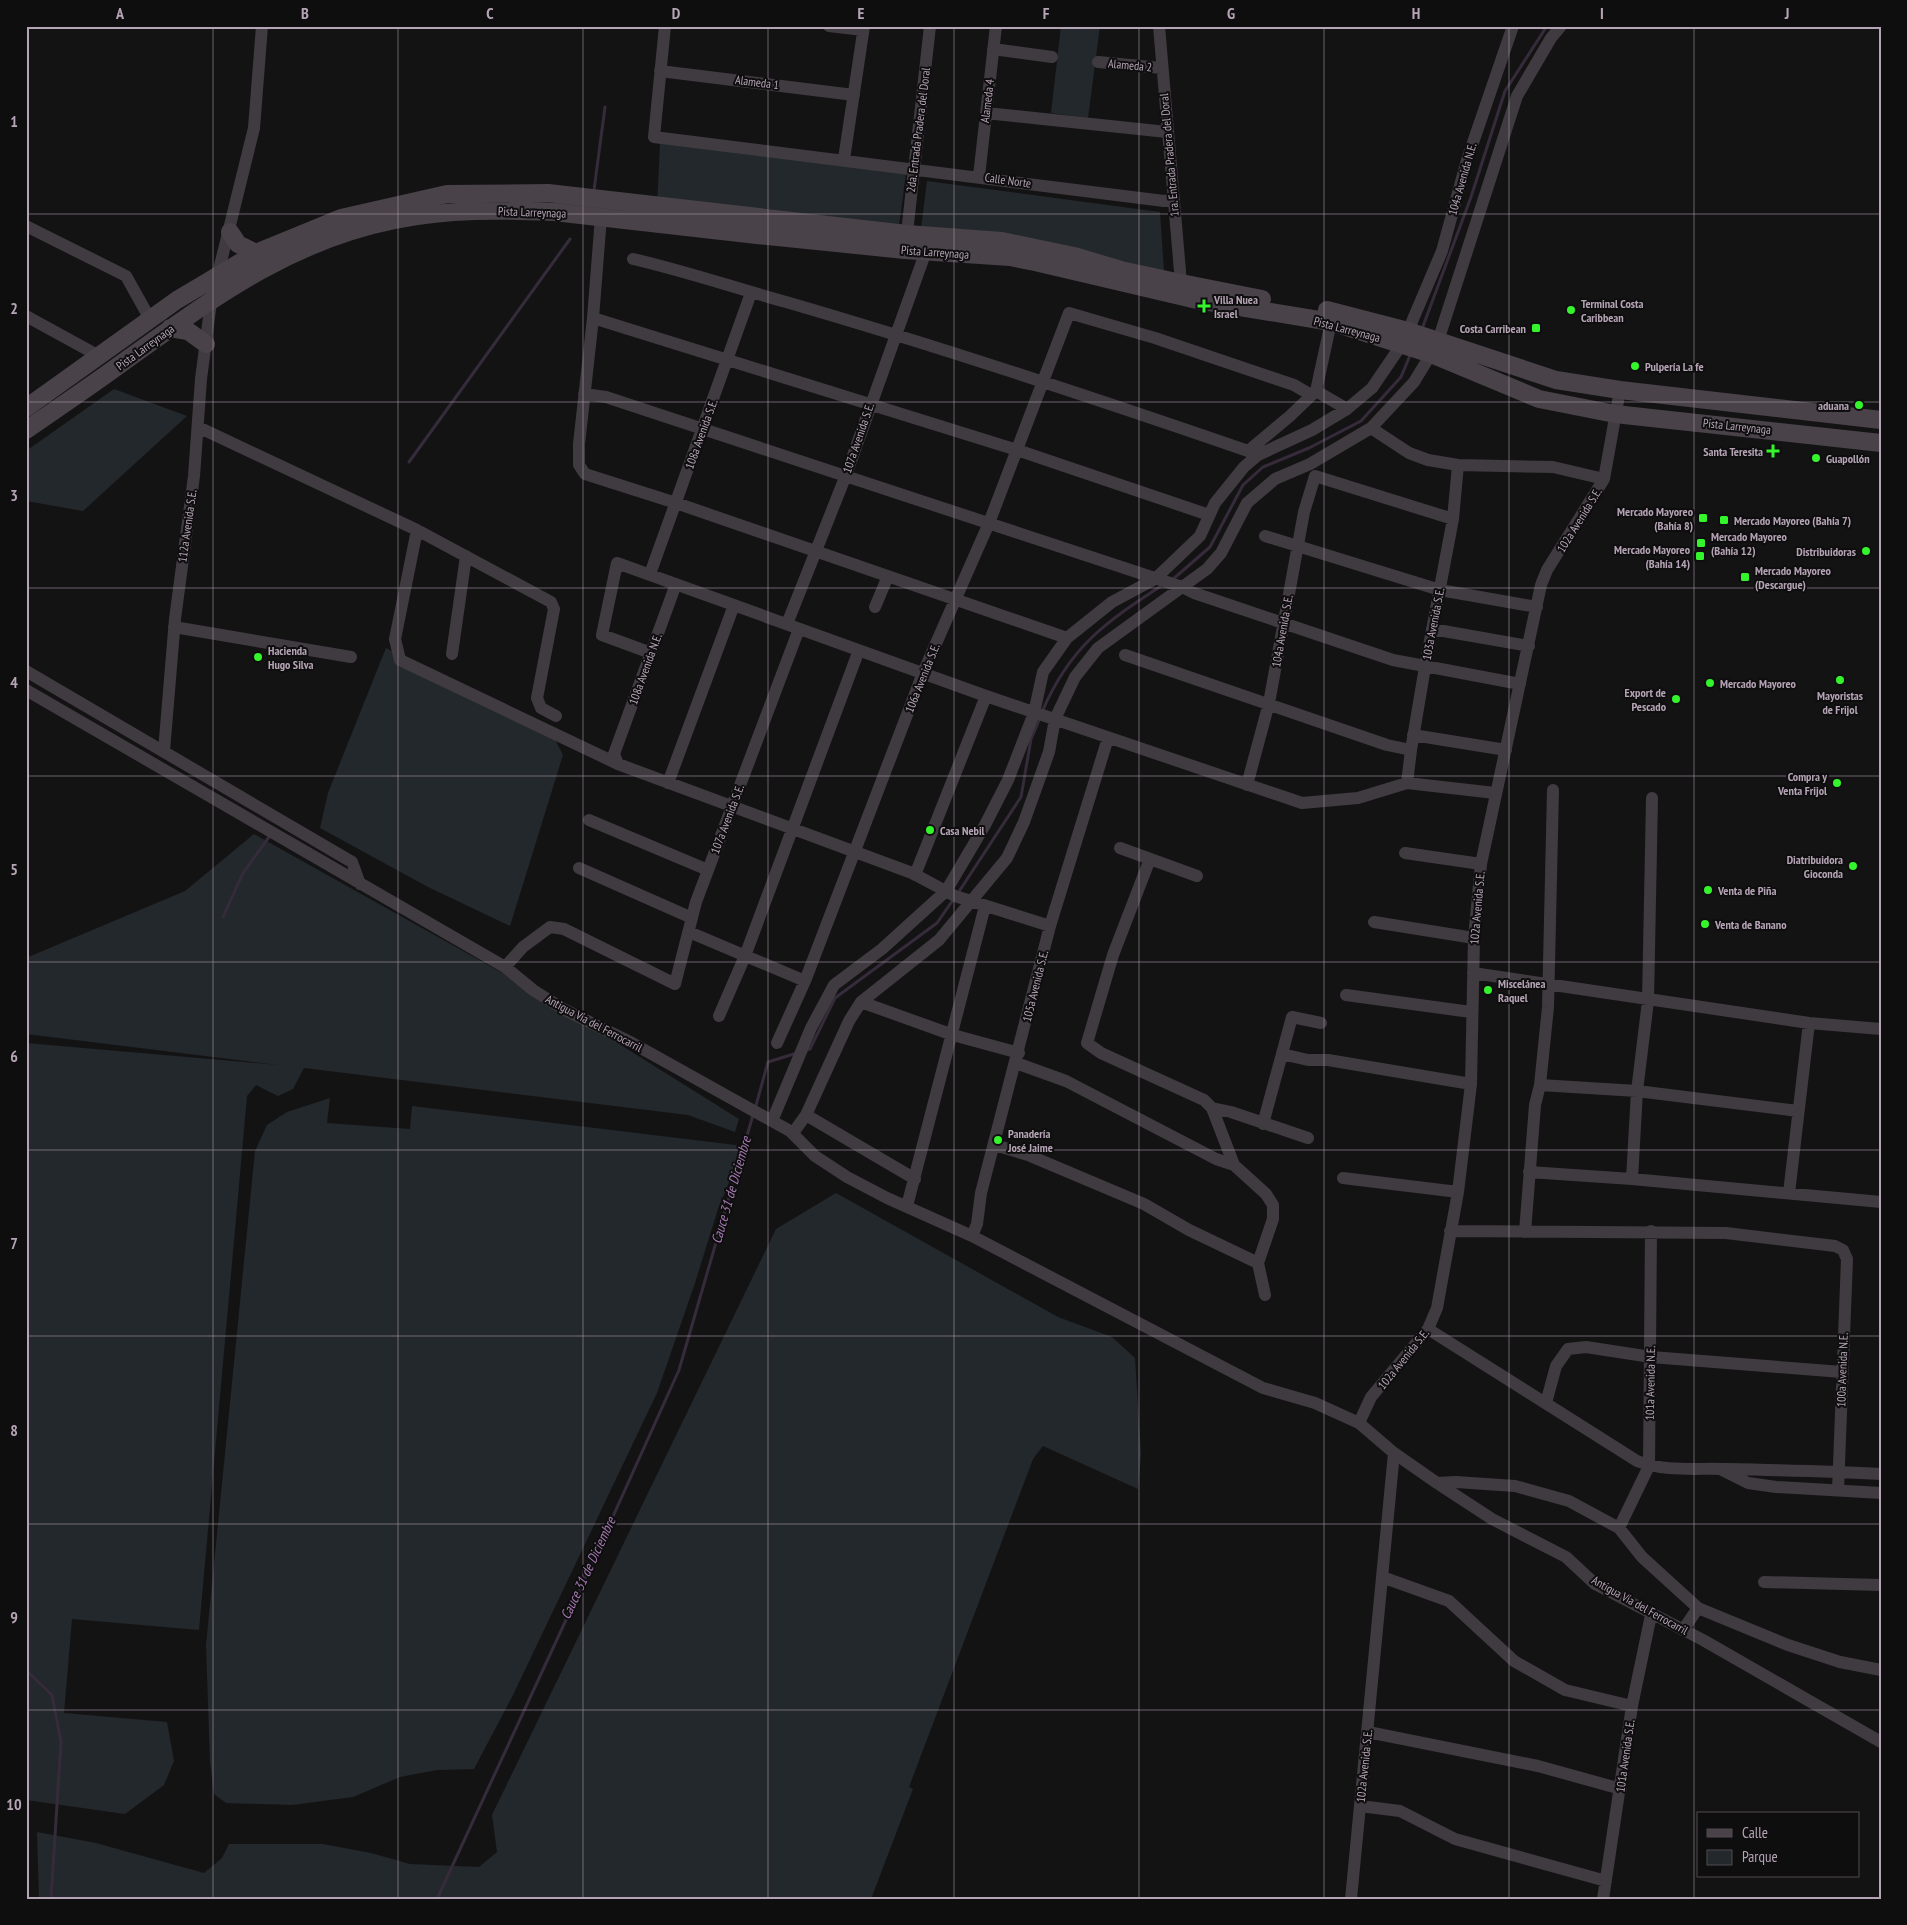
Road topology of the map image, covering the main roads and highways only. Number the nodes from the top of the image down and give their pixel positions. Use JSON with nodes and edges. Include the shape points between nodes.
{"nodes":[{"id":1,"x":230,"y":232,"type":"road end"},
{"id":2,"x":906,"y":242,"type":"junction"},
{"id":3,"x":256,"y":253,"type":"junction"},
{"id":4,"x":170,"y":328,"type":"junction"},
{"id":5,"x":1406,"y":338,"type":"junction"},
{"id":6,"x":206,"y":344,"type":"road end"},
{"id":7,"x":1433,"y":347,"type":"junction"},
{"id":8,"x":26,"y":408,"type":"edge"},
{"id":9,"x":1881,"y":420,"type":"edge"},
{"id":10,"x":26,"y":430,"type":"edge"},
{"id":11,"x":1881,"y":443,"type":"edge"}],
"edges":[{"from":1,"to":3,"type":"main road","via":[[238,244]]},
{"from":2,"to":3,"type":"main road","name":"Pista Larreynaga","via":[[579,196],[494,192],[447,194],[370,210],[311,229]]},
{"from":2,"to":4,"type":"main road","name":"Pista Larreynaga","via":[[554,212],[451,212],[395,220],[337,236],[289,255],[236,283]]},
{"from":2,"to":5,"type":"main road","name":"Pista Larreynaga","via":[[926,251],[1026,260],[1197,300]]},
{"from":2,"to":5,"type":"main road","name":"Pista Larreynaga","via":[[1011,243],[1181,283],[1335,311]]},
{"from":3,"to":8,"type":"main road","name":"Pista Larreynaga","via":[[150,319]]},
{"from":4,"to":6,"type":"main road","via":[[188,331]]},
{"from":4,"to":10,"type":"main road","name":"Pista Larreynaga"},
{"from":5,"to":7,"type":"main road","name":"Pista Larreynaga"},
{"from":7,"to":9,"type":"main road","name":"Pista Larreynaga","via":[[1556,380]]},
{"from":7,"to":11,"type":"main road","name":"Pista Larreynaga","via":[[1539,399],[1615,414]]}]}
